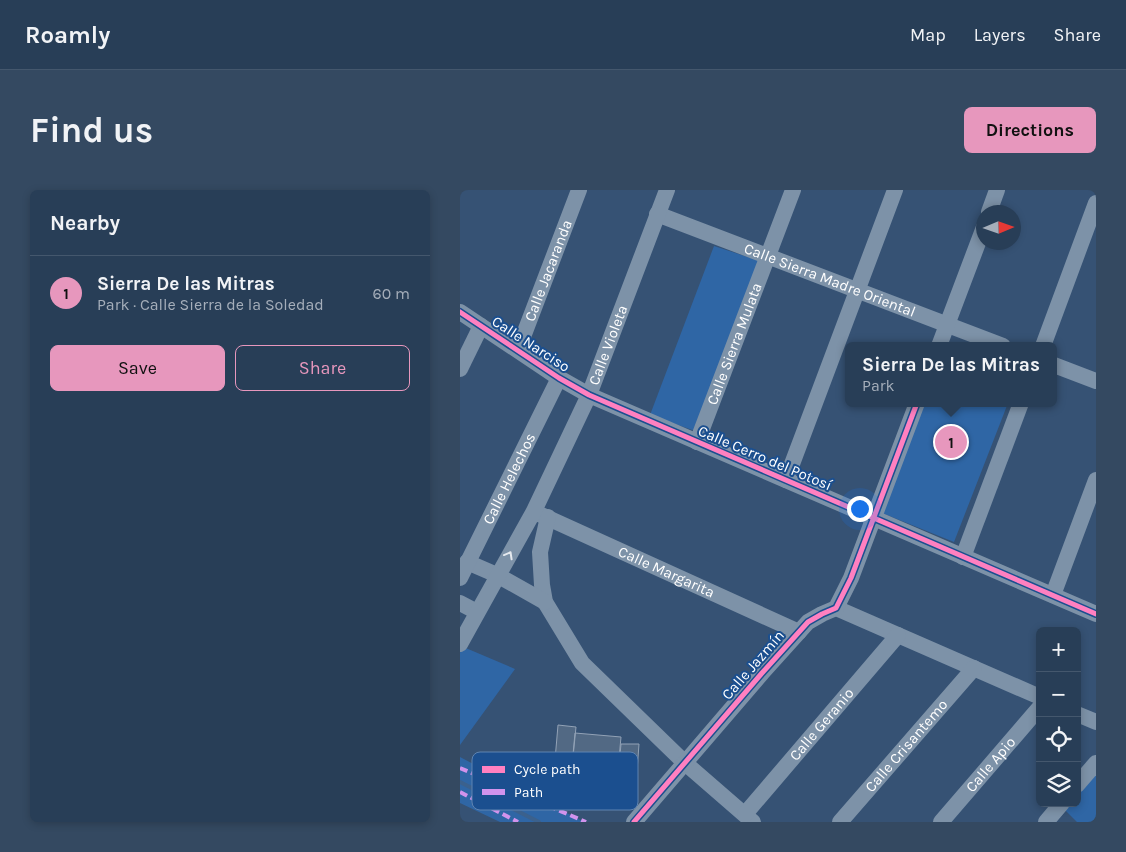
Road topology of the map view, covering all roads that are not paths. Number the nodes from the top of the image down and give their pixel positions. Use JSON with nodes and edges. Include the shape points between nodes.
{"nodes":[{"id":1,"x":579,"y":190,"type":"edge"},
{"id":2,"x":666,"y":190,"type":"edge"},
{"id":3,"x":793,"y":190,"type":"edge"},
{"id":4,"x":895,"y":190,"type":"edge"},
{"id":5,"x":998,"y":190,"type":"edge"},
{"id":6,"x":1096,"y":203,"type":"edge"},
{"id":7,"x":992,"y":205,"type":"edge"},
{"id":8,"x":658,"y":214,"type":"junction"},
{"id":9,"x":976,"y":248,"type":"edge"},
{"id":10,"x":768,"y":256,"type":"junction"},
{"id":11,"x":856,"y":290,"type":"junction"},
{"id":12,"x":460,"y":312,"type":"edge"},
{"id":13,"x":947,"y":324,"type":"junction"},
{"id":14,"x":481,"y":326,"type":"junction"},
{"id":15,"x":940,"y":342,"type":"edge"},
{"id":16,"x":993,"y":342,"type":"edge"},
{"id":17,"x":1044,"y":342,"type":"edge"},
{"id":18,"x":518,"y":350,"type":"junction"},
{"id":19,"x":1057,"y":366,"type":"edge"},
{"id":20,"x":460,"y":369,"type":"edge"},
{"id":21,"x":559,"y":378,"type":"junction"},
{"id":22,"x":1096,"y":381,"type":"edge"},
{"id":23,"x":589,"y":395,"type":"junction"},
{"id":24,"x":916,"y":407,"type":"edge"},
{"id":25,"x":1019,"y":407,"type":"edge"},
{"id":26,"x":697,"y":442,"type":"junction"},
{"id":27,"x":786,"y":480,"type":"junction"},
{"id":28,"x":1096,"y":480,"type":"edge"},
{"id":29,"x":541,"y":514,"type":"junction"},
{"id":30,"x":874,"y":518,"type":"junction"},
{"id":31,"x":963,"y":557,"type":"junction"},
{"id":32,"x":467,"y":562,"type":"junction"},
{"id":33,"x":497,"y":575,"type":"junction"},
{"id":34,"x":460,"y":578,"type":"edge"},
{"id":35,"x":1052,"y":596,"type":"junction"},
{"id":36,"x":545,"y":602,"type":"junction"},
{"id":37,"x":460,"y":603,"type":"edge"},
{"id":38,"x":836,"y":608,"type":"junction"},
{"id":39,"x":477,"y":612,"type":"junction"},
{"id":40,"x":1096,"y":614,"type":"edge"},
{"id":41,"x":799,"y":632,"type":"junction"},
{"id":42,"x":898,"y":635,"type":"junction"},
{"id":43,"x":460,"y":644,"type":"edge"},
{"id":44,"x":974,"y":668,"type":"junction"},
{"id":45,"x":1036,"y":695,"type":"edge"},
{"id":46,"x":1036,"y":712,"type":"edge"},
{"id":47,"x":1081,"y":716,"type":"edge"},
{"id":48,"x":1096,"y":722,"type":"edge"},
{"id":49,"x":685,"y":763,"type":"junction"},
{"id":50,"x":1096,"y":763,"type":"edge"},
{"id":51,"x":1081,"y":780,"type":"edge"},
{"id":52,"x":1059,"y":807,"type":"edge"},
{"id":53,"x":749,"y":818,"type":"edge"},
{"id":54,"x":634,"y":822,"type":"edge"},
{"id":55,"x":840,"y":822,"type":"edge"},
{"id":56,"x":941,"y":822,"type":"edge"},
{"id":57,"x":1046,"y":822,"type":"edge"}],
"edges":[{"from":1,"to":18,"type":"street","name":"Calle Jacaranda"},
{"from":2,"to":8,"type":"street","name":"Calle Violeta"},
{"from":3,"to":10,"type":"street","name":"Calle Sierra Mulata"},
{"from":4,"to":11,"type":"street"},
{"from":5,"to":7,"type":"street"},
{"from":6,"to":17,"type":"street"},
{"from":8,"to":10,"type":"street","name":"Calle Sierra Madre Oriental"},
{"from":8,"to":23,"type":"street","name":"Calle Violeta"},
{"from":9,"to":13,"type":"street"},
{"from":10,"to":11,"type":"street","name":"Calle Sierra Madre Oriental"},
{"from":10,"to":26,"type":"street","name":"Calle Sierra Mulata"},
{"from":11,"to":13,"type":"street","name":"Calle Sierra Madre Oriental"},
{"from":11,"to":27,"type":"street"},
{"from":12,"to":14,"type":"street","name":"Calle Narciso"},
{"from":13,"to":15,"type":"street"},
{"from":13,"to":16,"type":"street","name":"Calle Sierra Madre Oriental"},
{"from":14,"to":18,"type":"street","name":"Calle Narciso"},
{"from":14,"to":20,"type":"street"},
{"from":18,"to":21,"type":"street","name":"Calle Narciso"},
{"from":19,"to":22,"type":"street"},
{"from":21,"to":23,"type":"street","name":"Calle Narciso"},
{"from":21,"to":32,"type":"street","name":"Calle Helechos"},
{"from":23,"to":26,"type":"street","name":"Calle Cerro del Potosí"},
{"from":23,"to":29,"type":"street","name":"Calle Violeta"},
{"from":24,"to":30,"type":"street"},
{"from":25,"to":31,"type":"street"},
{"from":26,"to":27,"type":"street","name":"Calle Cerro del Potosí"},
{"from":27,"to":30,"type":"street","name":"Calle Cerro del Potosí"},
{"from":28,"to":35,"type":"street"},
{"from":33,"to":29,"type":"street","name":"Calle Violeta","one_way":true},
{"from":29,"to":36,"type":"street","name":"Calle Violeta","via":[[540,552]]},
{"from":29,"to":41,"type":"street","name":"Calle Margarita"},
{"from":30,"to":31,"type":"street","name":"Calle Cerro del Potosí"},
{"from":30,"to":38,"type":"street"},
{"from":31,"to":35,"type":"street","name":"Calle Cerro del Potosí"},
{"from":32,"to":33,"type":"street","name":"Calle Violeta"},
{"from":32,"to":34,"type":"street","name":"Calle Helechos"},
{"from":33,"to":36,"type":"street","name":"Calle Violeta"},
{"from":33,"to":39,"type":"street","name":"Calle Violeta"},
{"from":35,"to":40,"type":"street","name":"Calle Cerro del Potosí"},
{"from":36,"to":49,"type":"street","name":"Calle Violeta","via":[[582,663]]},
{"from":37,"to":39,"type":"street"},
{"from":38,"to":41,"type":"street","name":"Calle Jazmín","via":[[808,622]]},
{"from":38,"to":42,"type":"street"},
{"from":39,"to":43,"type":"street","name":"Calle Violeta"},
{"from":41,"to":49,"type":"street","name":"Calle Jazmín"},
{"from":42,"to":44,"type":"street"},
{"from":42,"to":53,"type":"street","name":"Calle Geranio"},
{"from":44,"to":45,"type":"street"},
{"from":44,"to":55,"type":"street","name":"Calle Crisantemo"},
{"from":46,"to":56,"type":"street","name":"Calle Apio"},
{"from":47,"to":48,"type":"street"},
{"from":49,"to":53,"type":"street","name":"Calle Violeta"},
{"from":49,"to":54,"type":"street","name":"Calle Jazmín"},
{"from":50,"to":51,"type":"street"},
{"from":52,"to":57,"type":"street"}]}
